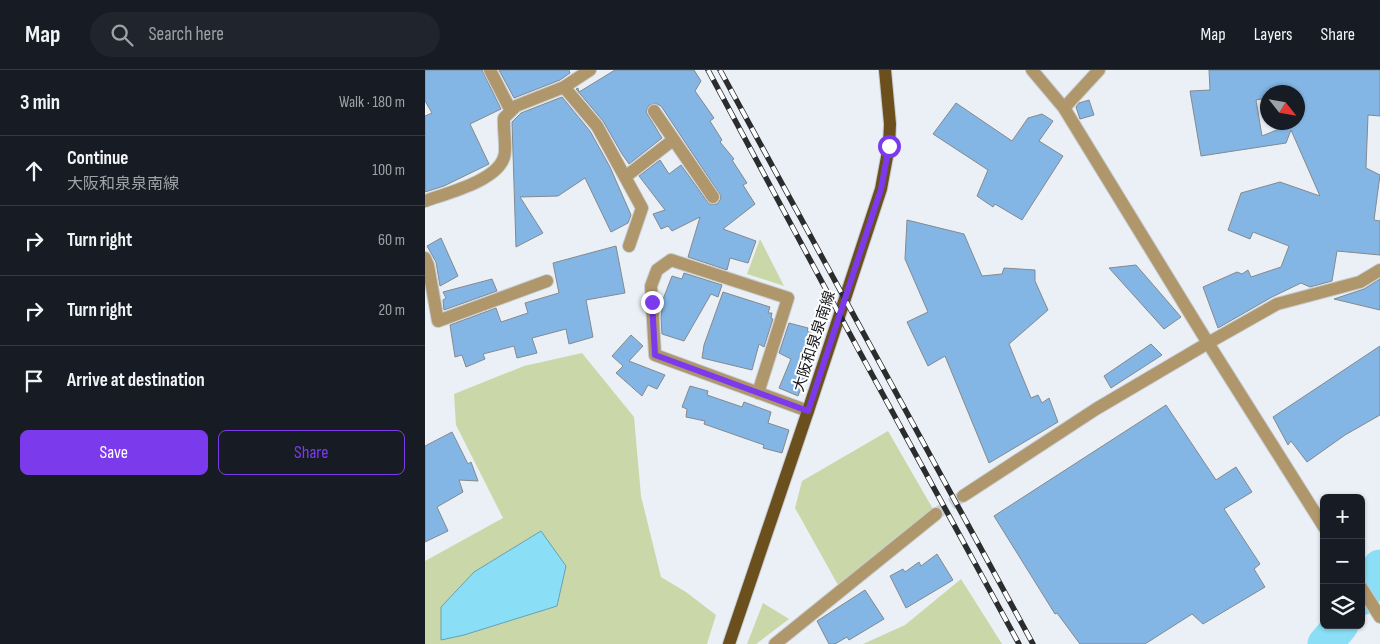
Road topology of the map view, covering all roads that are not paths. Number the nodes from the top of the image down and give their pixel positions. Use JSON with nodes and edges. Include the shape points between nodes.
{"nodes":[{"id":1,"x":490,"y":70,"type":"edge"},
{"id":2,"x":590,"y":70,"type":"edge"},
{"id":3,"x":885,"y":70,"type":"edge"},
{"id":4,"x":1032,"y":70,"type":"edge"},
{"id":5,"x":1099,"y":70,"type":"edge"},
{"id":6,"x":564,"y":86,"type":"junction"},
{"id":7,"x":1064,"y":108,"type":"junction"},
{"id":8,"x":511,"y":111,"type":"junction"},
{"id":9,"x":653,"y":111,"type":"dead end"},
{"id":10,"x":673,"y":140,"type":"junction"},
{"id":11,"x":625,"y":177,"type":"junction"},
{"id":12,"x":713,"y":198,"type":"dead end"},
{"id":13,"x":425,"y":201,"type":"edge"},
{"id":14,"x":629,"y":246,"type":"dead end"},
{"id":15,"x":425,"y":258,"type":"edge"},
{"id":16,"x":1380,"y":270,"type":"edge"},
{"id":17,"x":547,"y":281,"type":"dead end"},
{"id":18,"x":1208,"y":343,"type":"junction"},
{"id":19,"x":758,"y":393,"type":"junction"},
{"id":20,"x":808,"y":411,"type":"junction"},
{"id":21,"x":963,"y":496,"type":"tunnel mouth"},
{"id":22,"x":936,"y":514,"type":"tunnel mouth"},
{"id":23,"x":1320,"y":521,"type":"edge"},
{"id":24,"x":1365,"y":593,"type":"edge"},
{"id":25,"x":1380,"y":617,"type":"edge"},
{"id":26,"x":729,"y":644,"type":"edge"},
{"id":27,"x":775,"y":644,"type":"edge"}],
"edges":[{"from":1,"to":8,"type":"street"},
{"from":2,"to":6,"type":"street"},
{"from":3,"to":20,"type":"main road","name":"大阪和泉泉南線","via":[[889,146],[881,189]]},
{"from":4,"to":7,"type":"street"},
{"from":5,"to":7,"type":"street"},
{"from":6,"to":8,"type":"street"},
{"from":6,"to":11,"type":"street","via":[[597,126]]},
{"from":7,"to":18,"type":"street"},
{"from":8,"to":13,"type":"street","via":[[504,118],[505,156],[499,168],[489,177]]},
{"from":9,"to":10,"type":"street"},
{"from":10,"to":11,"type":"street"},
{"from":10,"to":12,"type":"street"},
{"from":11,"to":14,"type":"street","via":[[642,208]]},
{"from":15,"to":17,"type":"street","via":[[438,321]]},
{"from":16,"to":18,"type":"street","via":[[1359,282],[1277,304]]},
{"from":18,"to":21,"type":"street","via":[[1096,409]]},
{"from":18,"to":23,"type":"street"},
{"from":19,"to":19,"type":"street","via":[[788,298],[671,260],[657,270],[651,286],[655,355]]},
{"from":19,"to":20,"type":"street"},
{"from":20,"to":26,"type":"main road","name":"大阪和泉泉南線"},
{"from":22,"to":27,"type":"street"},
{"from":24,"to":25,"type":"street"}]}
